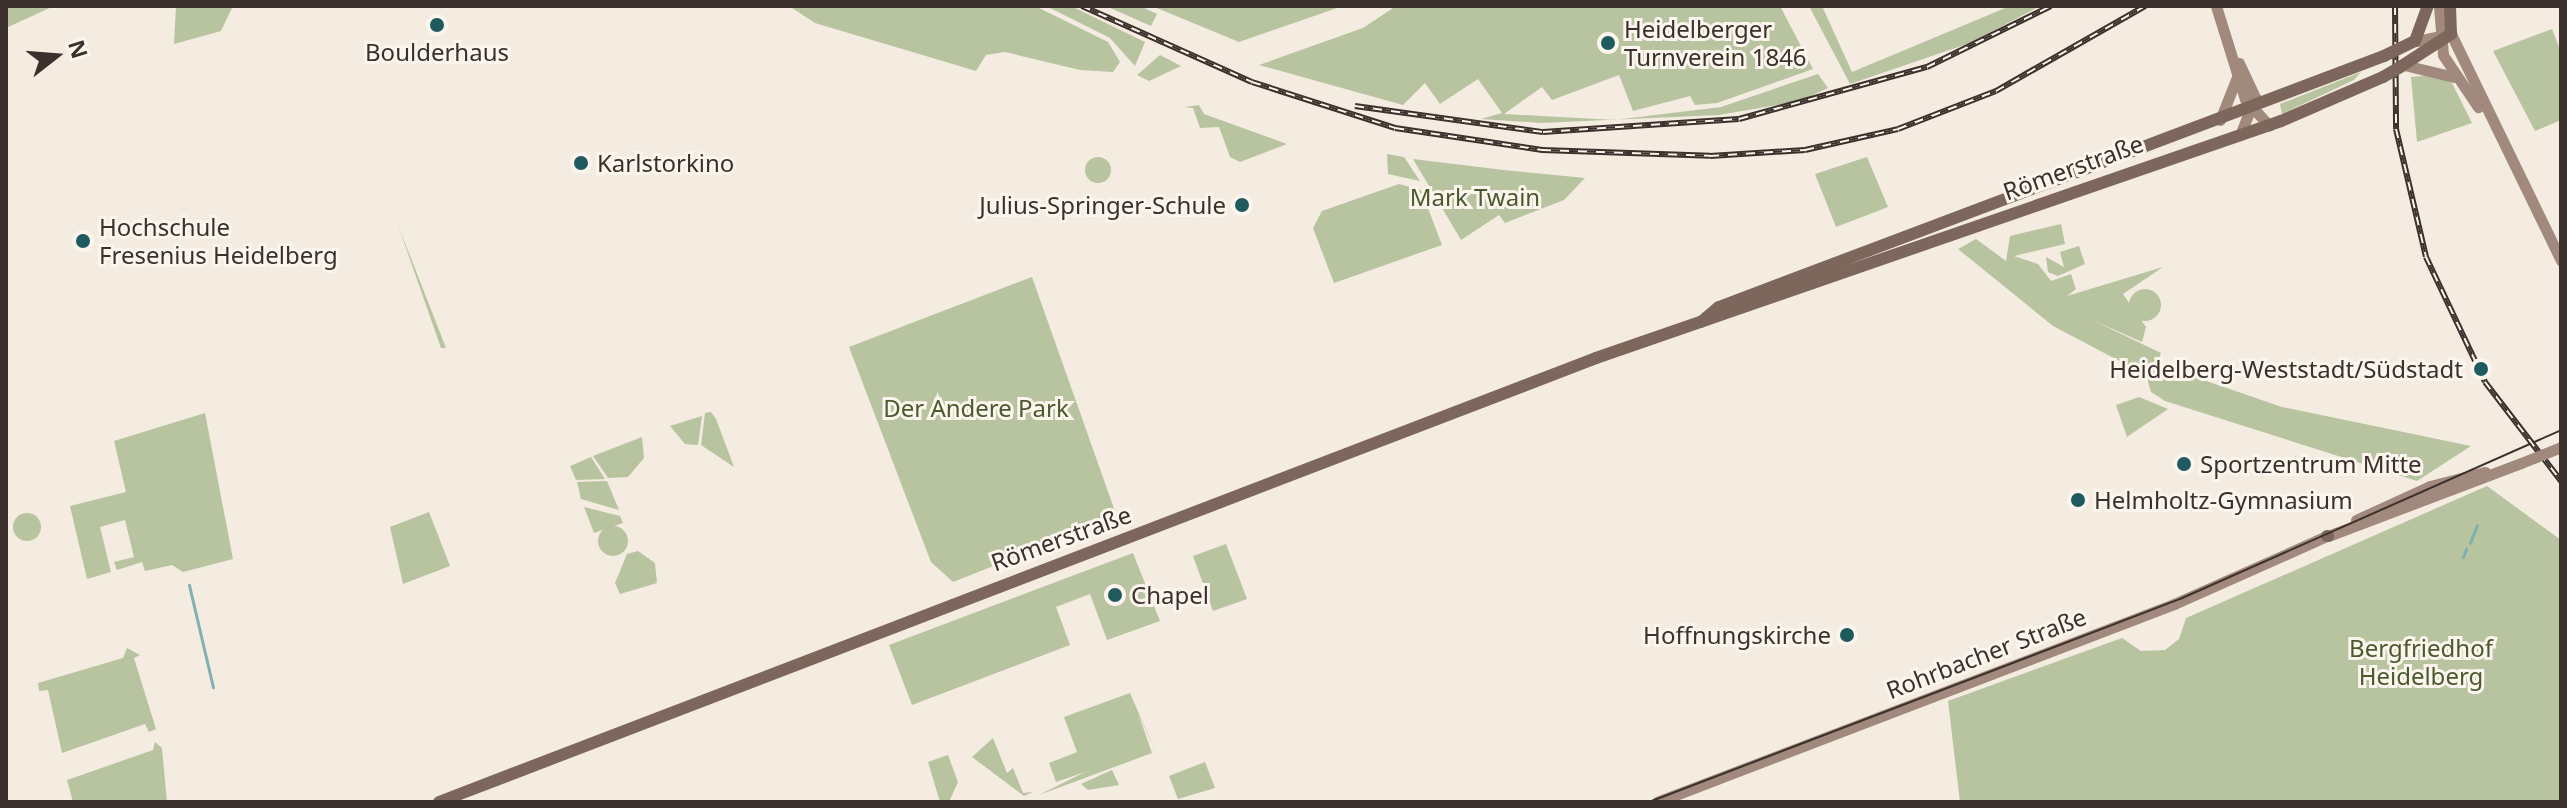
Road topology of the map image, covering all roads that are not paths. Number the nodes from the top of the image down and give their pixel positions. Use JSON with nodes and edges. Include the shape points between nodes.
{"nodes":[{"id":1,"x":2216,"y":6,"type":"edge"},
{"id":2,"x":2428,"y":6,"type":"edge"},
{"id":3,"x":2439,"y":6,"type":"edge"},
{"id":4,"x":2450,"y":6,"type":"edge"},
{"id":5,"x":2443,"y":37,"type":"junction"},
{"id":6,"x":2416,"y":41,"type":"junction"},
{"id":7,"x":2234,"y":56,"type":"junction"},
{"id":8,"x":2418,"y":62,"type":"junction"},
{"id":9,"x":2238,"y":73,"type":"junction"},
{"id":10,"x":2457,"y":79,"type":"junction"},
{"id":11,"x":2251,"y":110,"type":"junction"},
{"id":12,"x":2485,"y":112,"type":"junction"},
{"id":13,"x":2219,"y":121,"type":"junction"},
{"id":14,"x":2269,"y":126,"type":"junction"},
{"id":15,"x":2240,"y":135,"type":"junction"},
{"id":16,"x":2561,"y":261,"type":"edge"},
{"id":17,"x":1701,"y":322,"type":"junction"},
{"id":18,"x":2561,"y":447,"type":"edge"},
{"id":19,"x":439,"y":802,"type":"edge"},
{"id":20,"x":1657,"y":802,"type":"edge"}],
"edges":[{"from":1,"to":7,"type":"main road"},
{"from":2,"to":6,"type":"main road"},
{"from":3,"to":5,"type":"main road"},
{"from":4,"to":5,"type":"main road"},
{"from":5,"to":6,"type":"main road"},
{"from":5,"to":8,"type":"main road","name":"Römerstraße"},
{"from":5,"to":10,"type":"main road"},
{"from":5,"to":12,"type":"main road"},
{"from":6,"to":11,"type":"main road","name":"Römerstraße","bridge":true},
{"from":7,"to":9,"type":"main road"},
{"from":7,"to":11,"type":"main road","via":[[2255,97]]},
{"from":8,"to":10,"type":"main road"},
{"from":8,"to":14,"type":"main road","name":"Römerstraße","bridge":true},
{"from":9,"to":11,"type":"main road"},
{"from":9,"to":13,"type":"main road"},
{"from":10,"to":12,"type":"main road"},
{"from":11,"to":13,"type":"main road","name":"Römerstraße"},
{"from":11,"to":14,"type":"main road"},
{"from":11,"to":15,"type":"main road"},
{"from":12,"to":16,"type":"main road"},
{"from":13,"to":17,"type":"main road","name":"Römerstraße","via":[[1719,307]]},
{"from":14,"to":15,"type":"main road","name":"Römerstraße"},
{"from":15,"to":17,"type":"main road","name":"Römerstraße"},
{"from":17,"to":19,"type":"main road","name":"Römerstraße"},
{"from":18,"to":20,"type":"main road","name":"Rohrbacher Straße","bridge":true,"via":[[2327,536],[2146,615]]}]}
